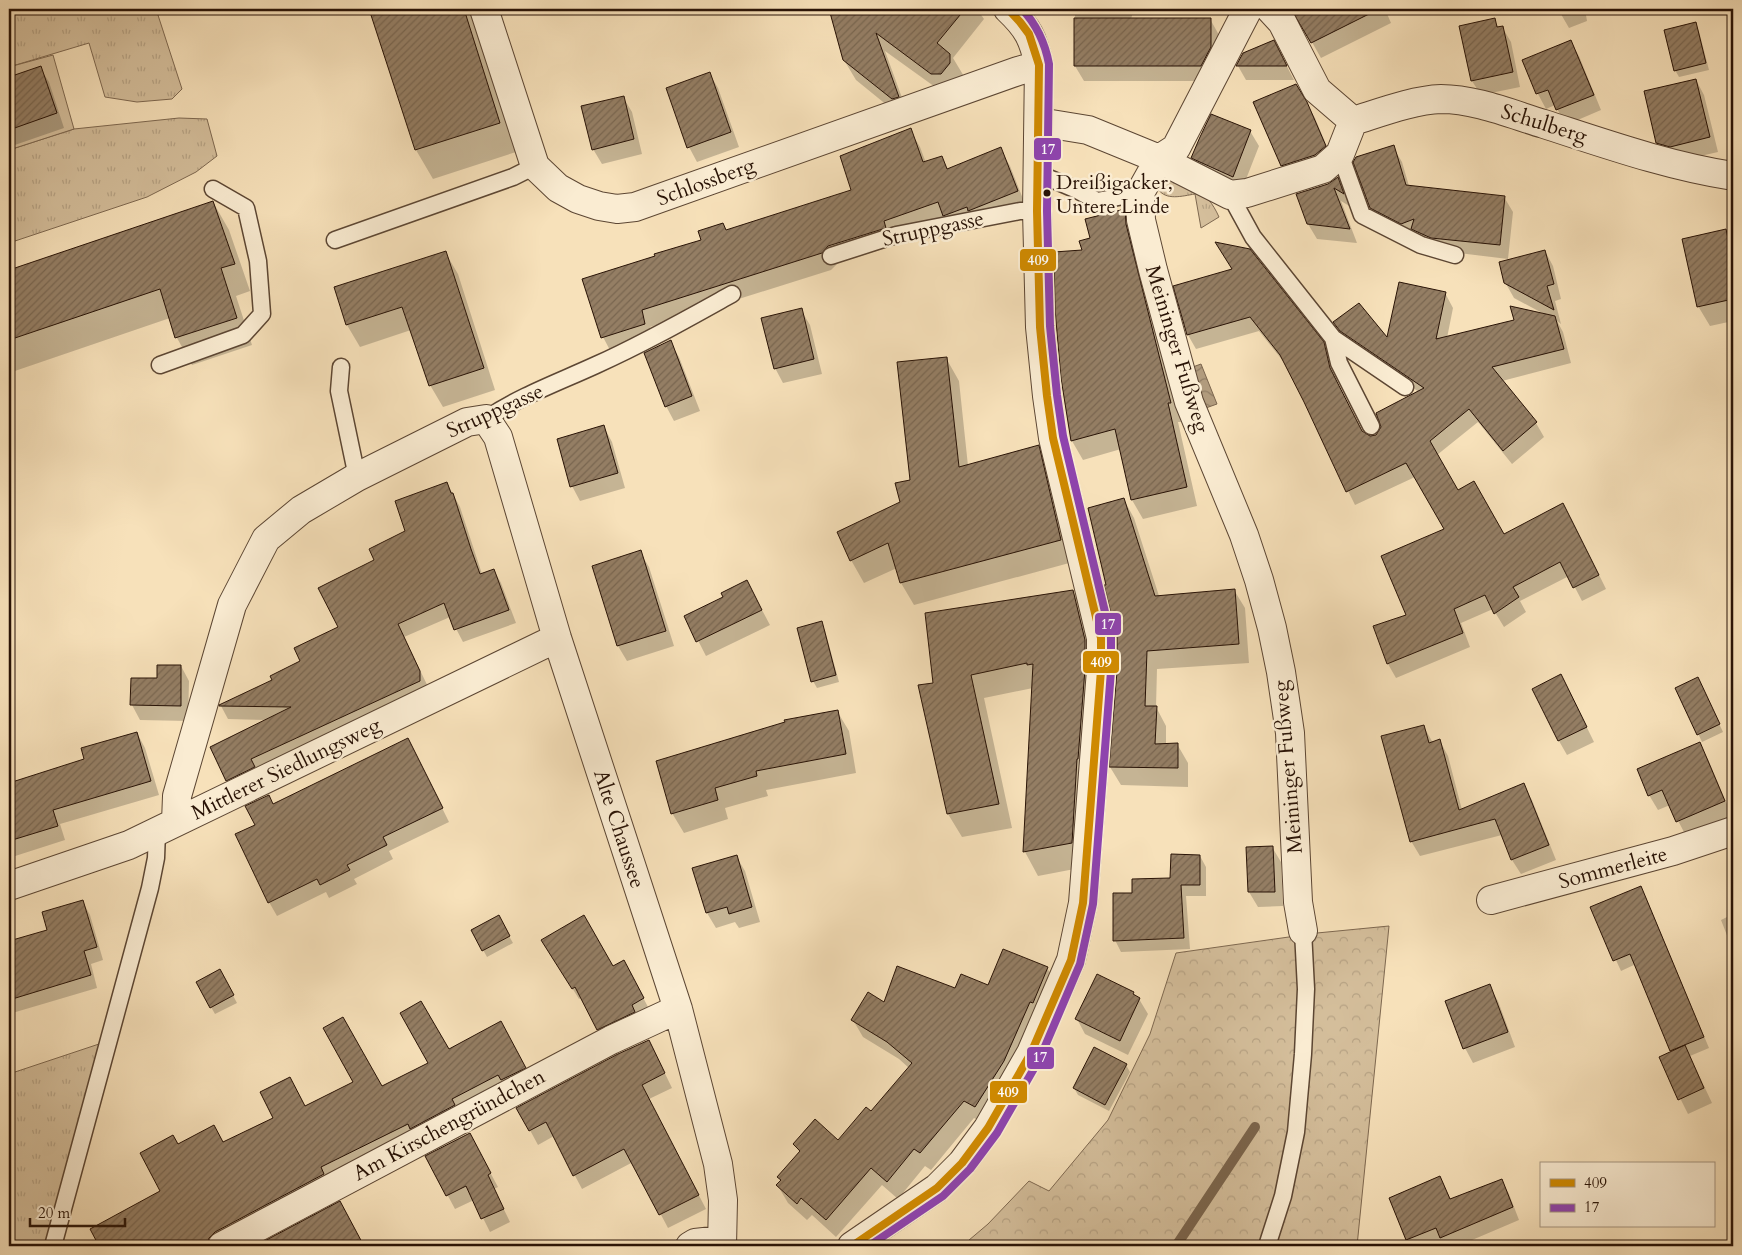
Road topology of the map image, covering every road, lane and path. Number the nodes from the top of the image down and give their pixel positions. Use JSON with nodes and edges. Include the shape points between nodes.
{"nodes":[{"id":1,"x":484,"y":9,"type":"edge"},
{"id":2,"x":1008,"y":9,"type":"edge"},
{"id":3,"x":1248,"y":9,"type":"edge"},
{"id":4,"x":1270,"y":9,"type":"edge"},
{"id":5,"x":1039,"y":65,"type":"junction"},
{"id":6,"x":1353,"y":121,"type":"junction"},
{"id":7,"x":1039,"y":122,"type":"junction"},
{"id":8,"x":1340,"y":154,"type":"junction"},
{"id":9,"x":1159,"y":159,"type":"junction"},
{"id":10,"x":536,"y":166,"type":"junction"},
{"id":11,"x":1037,"y":173,"type":"junction"},
{"id":12,"x":1733,"y":176,"type":"edge"},
{"id":13,"x":213,"y":188,"type":"dead end"},
{"id":14,"x":1140,"y":193,"type":"junction"},
{"id":15,"x":1230,"y":195,"type":"junction"},
{"id":16,"x":1037,"y":211,"type":"junction"},
{"id":17,"x":335,"y":240,"type":"dead end"},
{"id":18,"x":831,"y":256,"type":"dead end"},
{"id":19,"x":1455,"y":256,"type":"dead end"},
{"id":20,"x":732,"y":294,"type":"dead end"},
{"id":21,"x":1332,"y":338,"type":"junction"},
{"id":22,"x":160,"y":365,"type":"dead end"},
{"id":23,"x":341,"y":367,"type":"dead end"},
{"id":24,"x":1405,"y":387,"type":"dead end"},
{"id":25,"x":486,"y":419,"type":"junction"},
{"id":26,"x":1371,"y":426,"type":"dead end"},
{"id":27,"x":357,"y":477,"type":"junction"},
{"id":28,"x":557,"y":638,"type":"junction"},
{"id":29,"x":167,"y":827,"type":"junction"},
{"id":30,"x":1733,"y":831,"type":"edge"},
{"id":31,"x":9,"y":886,"type":"edge"},
{"id":32,"x":1491,"y":900,"type":"dead end"},
{"id":33,"x":1303,"y":931,"type":"joint"},
{"id":34,"x":678,"y":1009,"type":"junction"},
{"id":35,"x":722,"y":1243,"type":"edge"},
{"id":36,"x":53,"y":1246,"type":"edge"},
{"id":37,"x":222,"y":1246,"type":"edge"},
{"id":38,"x":690,"y":1246,"type":"edge"},
{"id":39,"x":852,"y":1246,"type":"edge"},
{"id":40,"x":1267,"y":1246,"type":"edge"}],
"edges":[{"from":1,"to":10,"type":"street","name":"Schlossberg"},
{"from":2,"to":5,"type":"street","via":[[1034,42]]},
{"from":3,"to":9,"type":"street","via":[[1176,148]]},
{"from":4,"to":6,"type":"street","via":[[1282,22],[1317,90]]},
{"from":5,"to":7,"type":"street"},
{"from":5,"to":10,"type":"street","name":"Schlossberg","via":[[635,207],[617,209],[578,199],[558,188]]},
{"from":6,"to":8,"type":"street"},
{"from":6,"to":12,"type":"street","name":"Schulberg","via":[[1419,102],[1459,100],[1494,108],[1673,165]]},
{"from":7,"to":9,"type":"street","via":[[1088,130]]},
{"from":7,"to":11,"type":"street"},
{"from":8,"to":15,"type":"street","via":[[1323,169],[1247,193]]},
{"from":8,"to":19,"type":"lane","via":[[1362,215],[1420,245]]},
{"from":9,"to":14,"type":"street"},
{"from":9,"to":15,"type":"street"},
{"from":10,"to":17,"type":"lane"},
{"from":11,"to":14,"type":"lane","via":[[1097,201]]},
{"from":11,"to":16,"type":"street"},
{"from":13,"to":22,"type":"lane","via":[[246,208],[258,261],[262,314],[243,335]]},
{"from":14,"to":33,"type":"street","name":"Meininger Fußweg","via":[[1141,220],[1152,270],[1189,402],[1244,535],[1272,628],[1290,733],[1298,902]]},
{"from":15,"to":21,"type":"lane","via":[[1253,237]]},
{"from":16,"to":18,"type":"lane","name":"Struppgasse","via":[[1020,211],[896,235]]},
{"from":16,"to":39,"type":"street","via":[[1040,327],[1048,405],[1101,638],[1083,903],[1071,960],[1031,1053],[988,1128],[962,1163],[937,1188]]},
{"from":20,"to":25,"type":"lane","name":"Struppgasse","via":[[598,364],[504,407]]},
{"from":21,"to":24,"type":"lane"},
{"from":21,"to":26,"type":"lane","via":[[1340,363]]},
{"from":23,"to":27,"type":"lane","via":[[339,391]]},
{"from":25,"to":27,"type":"street","name":"Struppgasse","via":[[467,422]]},
{"from":25,"to":28,"type":"street","name":"Alte Chaussee","via":[[498,437]]},
{"from":27,"to":29,"type":"street","name":"Struppgasse","via":[[301,510],[266,539],[232,605]]},
{"from":28,"to":29,"type":"street","name":"Mittlerer Siedlungsweg"},
{"from":28,"to":34,"type":"street","name":"Alte Chaussee"},
{"from":29,"to":31,"type":"street","name":"Mittlerer Siedlungsweg","via":[[129,845]]},
{"from":29,"to":36,"type":"lane"},
{"from":30,"to":32,"type":"street","name":"Sommerleite","via":[[1673,852]]},
{"from":33,"to":40,"type":"lane","name":"Meininger Fußweg","via":[[1306,989],[1296,1132],[1283,1196]]},
{"from":34,"to":35,"type":"street","name":"Alte Chaussee","via":[[718,1164],[723,1200]]},
{"from":34,"to":37,"type":"street","name":"Am Kirschengründchen","via":[[594,1049]]},
{"from":35,"to":38,"type":"street","via":[[695,1243]]}]}
